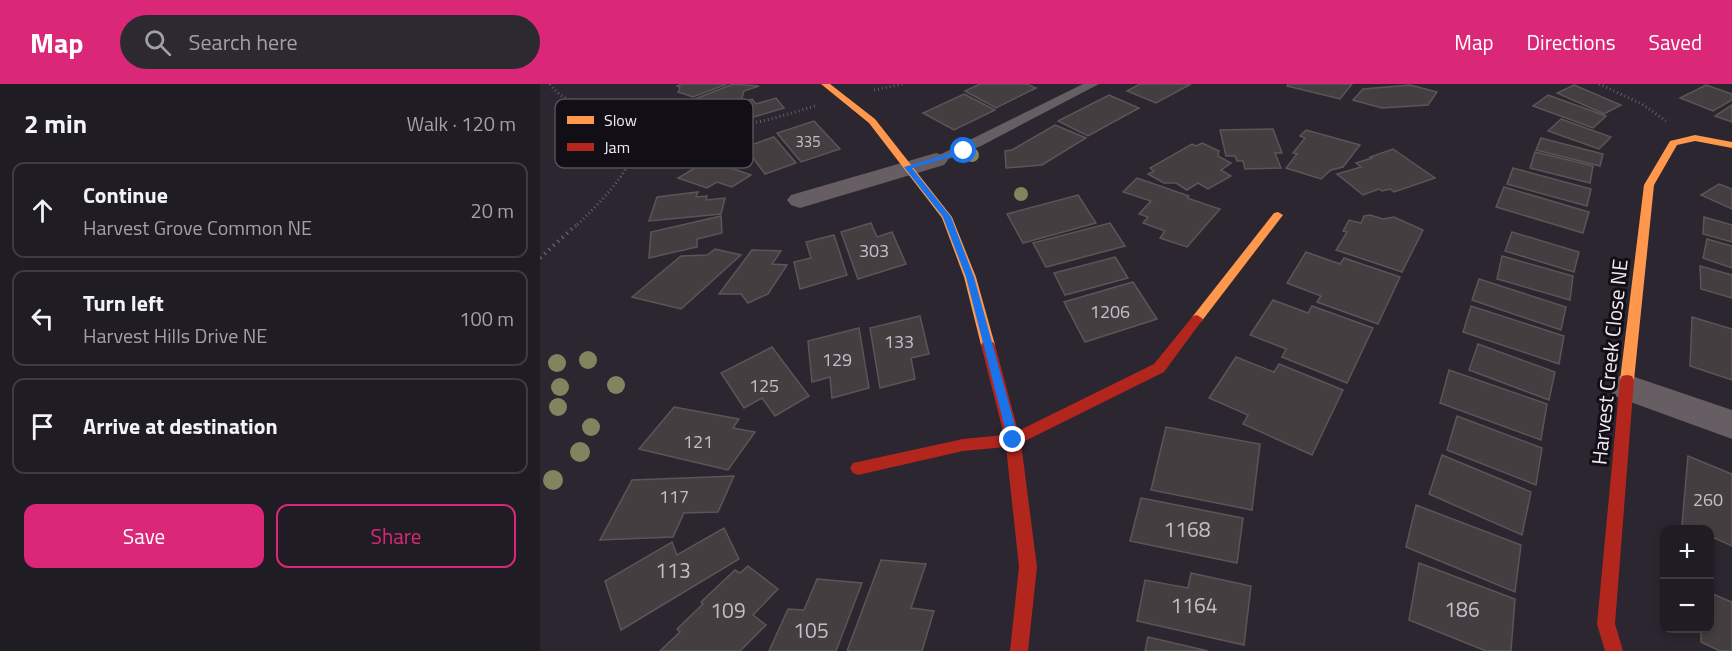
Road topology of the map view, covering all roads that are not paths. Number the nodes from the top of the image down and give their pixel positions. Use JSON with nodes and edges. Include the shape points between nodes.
{"nodes":[{"id":1,"x":825,"y":84,"type":"edge"},
{"id":2,"x":1093,"y":84,"type":"edge"},
{"id":3,"x":1732,"y":145,"type":"edge"},
{"id":4,"x":936,"y":160,"type":"joint"},
{"id":5,"x":908,"y":167,"type":"junction"},
{"id":6,"x":800,"y":200,"type":"dead end"},
{"id":7,"x":1278,"y":215,"type":"dead end"},
{"id":8,"x":1626,"y":387,"type":"junction"},
{"id":9,"x":1732,"y":424,"type":"edge"},
{"id":10,"x":1013,"y":440,"type":"junction"},
{"id":11,"x":858,"y":468,"type":"dead end"},
{"id":12,"x":1019,"y":651,"type":"edge"},
{"id":13,"x":1614,"y":651,"type":"edge"}],
"edges":[{"from":1,"to":5,"type":"street","via":[[872,122]]},
{"from":2,"to":4,"type":"lane","via":[[1068,93],[964,151]]},
{"from":3,"to":8,"type":"street","name":"Harvest Creek Close NE","via":[[1703,137],[1673,143],[1648,185]]},
{"from":4,"to":5,"type":"street"},
{"from":5,"to":6,"type":"street"},
{"from":5,"to":10,"type":"street","via":[[947,217],[970,277]]},
{"from":7,"to":10,"type":"street","via":[[1159,368]]},
{"from":8,"to":9,"type":"street"},
{"from":8,"to":13,"type":"street","name":"Harvest Creek Close NE","via":[[1606,624]]},
{"from":10,"to":11,"type":"street","via":[[963,445]]},
{"from":10,"to":12,"type":"street","via":[[1028,567]]}]}
